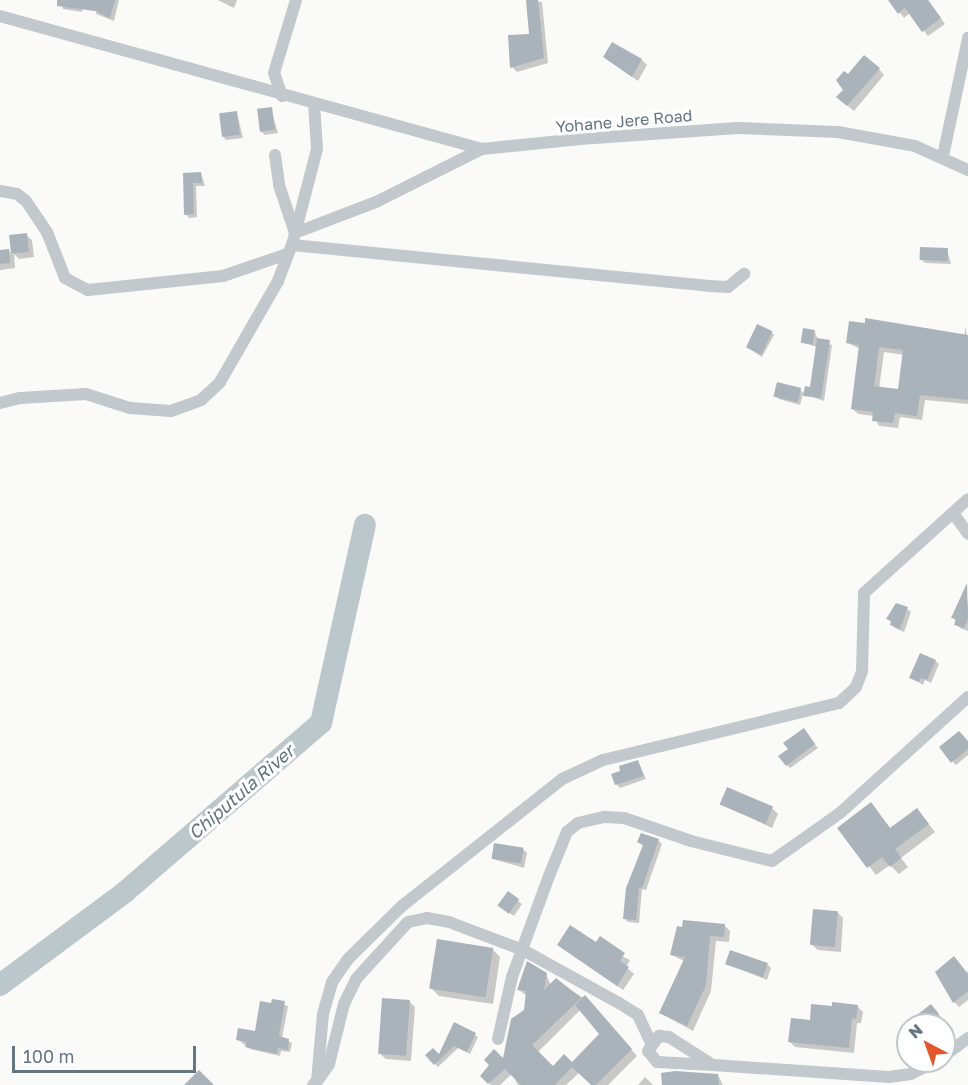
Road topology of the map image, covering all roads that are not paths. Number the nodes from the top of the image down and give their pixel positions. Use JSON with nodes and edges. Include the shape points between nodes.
{"nodes":[{"id":1,"x":296,"y":0,"type":"edge"},
{"id":2,"x":0,"y":16,"type":"edge"},
{"id":3,"x":968,"y":38,"type":"edge"},
{"id":4,"x":282,"y":96,"type":"junction"},
{"id":5,"x":314,"y":104,"type":"junction"},
{"id":6,"x":482,"y":149,"type":"junction"},
{"id":7,"x":275,"y":155,"type":"dead end"},
{"id":8,"x":943,"y":156,"type":"junction"},
{"id":9,"x":968,"y":170,"type":"edge"},
{"id":10,"x":0,"y":191,"type":"edge"},
{"id":11,"x":291,"y":244,"type":"junction"},
{"id":12,"x":744,"y":274,"type":"dead end"},
{"id":13,"x":0,"y":403,"type":"edge"},
{"id":14,"x":968,"y":499,"type":"edge"},
{"id":15,"x":953,"y":513,"type":"junction"},
{"id":16,"x":968,"y":534,"type":"edge"},
{"id":17,"x":968,"y":697,"type":"edge"},
{"id":18,"x":523,"y":950,"type":"junction"},
{"id":19,"x":498,"y":1039,"type":"dead end"},
{"id":20,"x":651,"y":1043,"type":"junction"},
{"id":21,"x":713,"y":1065,"type":"junction"},
{"id":22,"x":913,"y":1073,"type":"edge"},
{"id":23,"x":315,"y":1083,"type":"edge"}],
"edges":[{"from":1,"to":4,"type":"street","via":[[274,73]]},
{"from":2,"to":4,"type":"street"},
{"from":3,"to":8,"type":"street"},
{"from":4,"to":5,"type":"street"},
{"from":5,"to":6,"type":"street"},
{"from":5,"to":11,"type":"street","via":[[317,149]]},
{"from":6,"to":8,"type":"street","name":"Yohane Jere Road","via":[[738,128],[838,132],[908,144]]},
{"from":6,"to":11,"type":"street","name":"Yohane Jere Road"},
{"from":7,"to":11,"type":"street"},
{"from":8,"to":9,"type":"street","name":"Yohane Jere Road"},
{"from":10,"to":11,"type":"street","name":"Yohane Jere Road","via":[[17,194],[26,201],[44,224],[65,278],[87,290],[224,276]]},
{"from":11,"to":12,"type":"street","via":[[709,286],[728,287]]},
{"from":11,"to":13,"type":"street","via":[[278,281],[241,350],[220,382],[201,400],[171,411],[130,408],[86,394]]},
{"from":14,"to":15,"type":"street"},
{"from":15,"to":16,"type":"street"},
{"from":15,"to":23,"type":"street","via":[[864,593],[862,671],[856,687],[839,703],[811,713],[603,760],[583,769],[554,785],[402,906],[348,959],[332,982],[323,1014]]},
{"from":17,"to":18,"type":"street","via":[[840,813],[772,861],[691,841],[624,818],[604,817],[578,823],[567,832]]},
{"from":18,"to":19,"type":"street"},
{"from":18,"to":20,"type":"street","via":[[638,1015]]},
{"from":18,"to":23,"type":"street","via":[[449,922],[427,918],[408,922],[356,979],[344,1004],[329,1064]]},
{"from":20,"to":21,"type":"street","via":[[659,1036],[669,1037]]},
{"from":20,"to":21,"type":"street","via":[[648,1051],[657,1062]]},
{"from":21,"to":22,"type":"street","via":[[889,1077]]}]}
